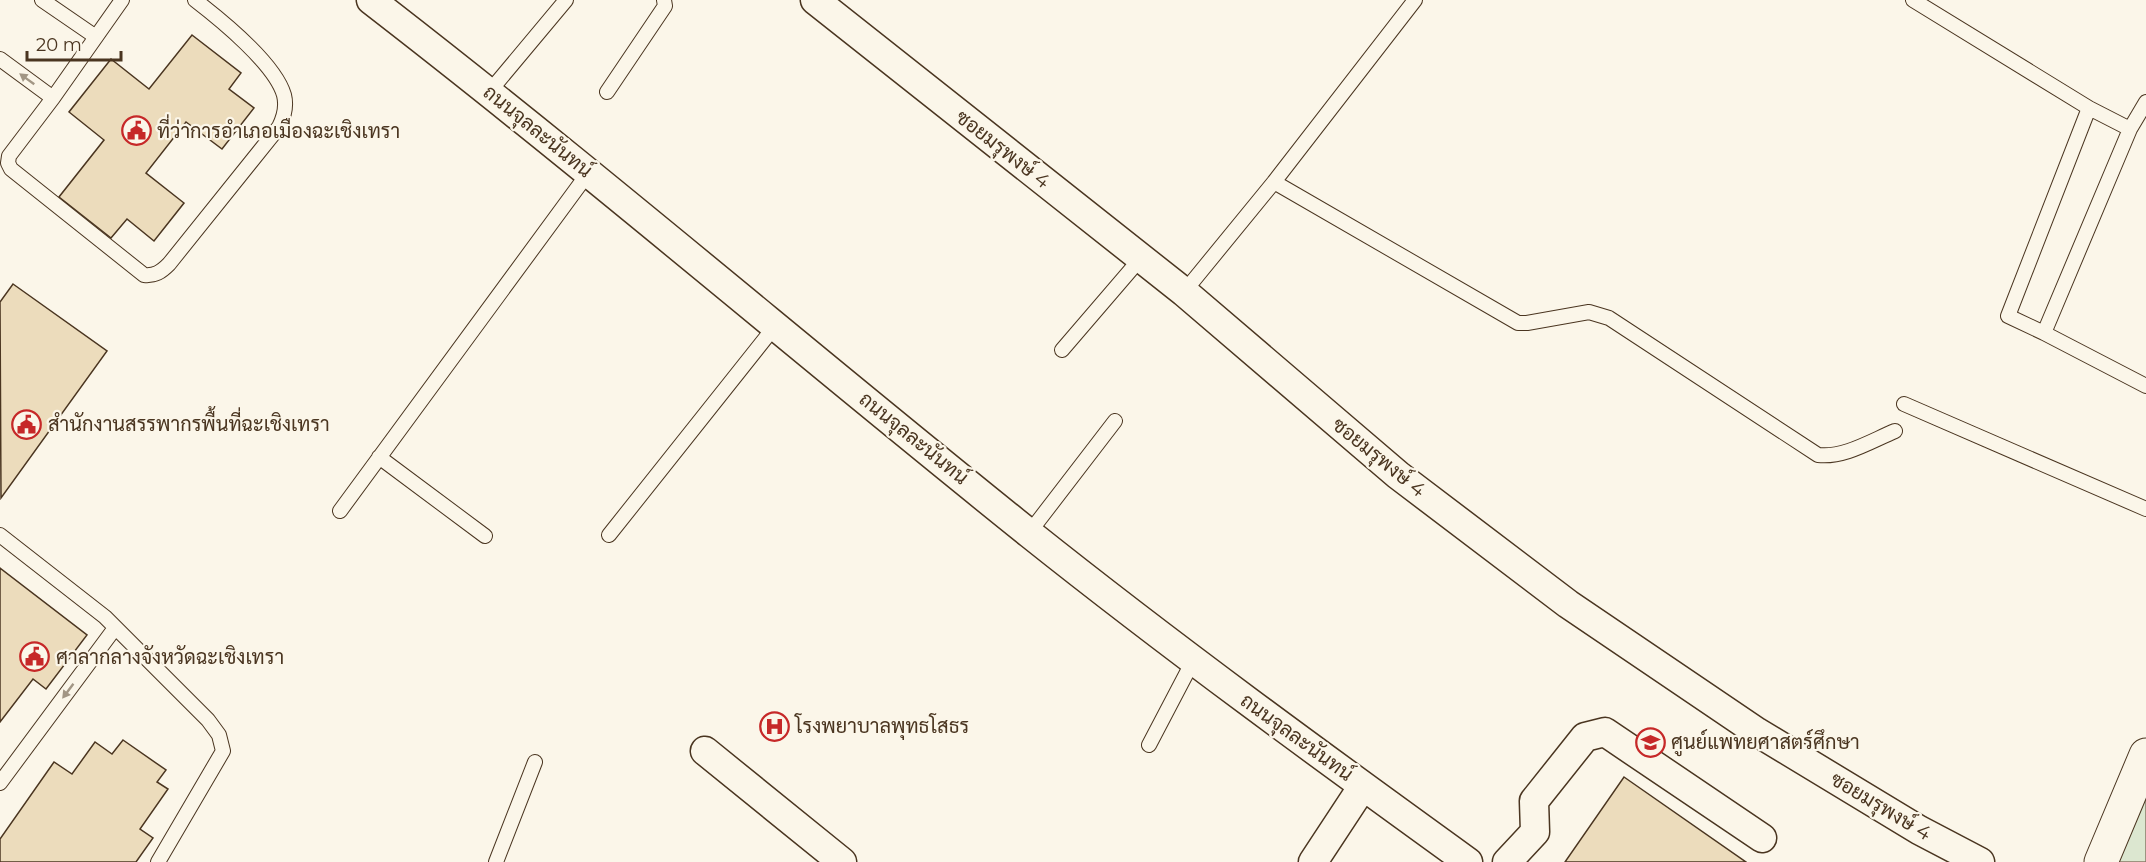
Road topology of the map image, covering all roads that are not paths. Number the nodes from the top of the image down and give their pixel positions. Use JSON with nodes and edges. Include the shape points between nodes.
{"nodes":[{"id":1,"x":42,"y":0,"type":"edge"},
{"id":2,"x":122,"y":0,"type":"edge"},
{"id":3,"x":195,"y":0,"type":"edge"},
{"id":4,"x":371,"y":0,"type":"edge"},
{"id":5,"x":566,"y":0,"type":"edge"},
{"id":6,"x":664,"y":0,"type":"edge"},
{"id":7,"x":815,"y":0,"type":"edge"},
{"id":8,"x":1415,"y":0,"type":"edge"},
{"id":9,"x":1913,"y":0,"type":"edge"},
{"id":10,"x":96,"y":37,"type":"junction"},
{"id":11,"x":0,"y":59,"type":"edge"},
{"id":12,"x":490,"y":91,"type":"junction"},
{"id":13,"x":607,"y":92,"type":"dead end"},
{"id":14,"x":53,"y":98,"type":"junction"},
{"id":15,"x":2146,"y":102,"type":"edge"},
{"id":16,"x":2089,"y":108,"type":"junction"},
{"id":17,"x":2130,"y":129,"type":"junction"},
{"id":18,"x":589,"y":172,"type":"junction"},
{"id":19,"x":1275,"y":182,"type":"junction"},
{"id":20,"x":1141,"y":258,"type":"junction"},
{"id":21,"x":1184,"y":292,"type":"junction"},
{"id":22,"x":776,"y":325,"type":"junction"},
{"id":23,"x":2044,"y":333,"type":"junction"},
{"id":24,"x":1062,"y":350,"type":"dead end"},
{"id":25,"x":2146,"y":386,"type":"edge"},
{"id":26,"x":1904,"y":404,"type":"dead end"},
{"id":27,"x":1115,"y":421,"type":"dead end"},
{"id":28,"x":1895,"y":431,"type":"dead end"},
{"id":29,"x":380,"y":457,"type":"junction"},
{"id":30,"x":2146,"y":509,"type":"edge"},
{"id":31,"x":340,"y":511,"type":"dead end"},
{"id":32,"x":1029,"y":533,"type":"junction"},
{"id":33,"x":0,"y":535,"type":"edge"},
{"id":34,"x":609,"y":535,"type":"dead end"},
{"id":35,"x":485,"y":536,"type":"dead end"},
{"id":36,"x":116,"y":628,"type":"junction"},
{"id":37,"x":1193,"y":661,"type":"junction"},
{"id":38,"x":1149,"y":745,"type":"dead end"},
{"id":39,"x":705,"y":751,"type":"dead end"},
{"id":40,"x":2146,"y":755,"type":"edge"},
{"id":41,"x":535,"y":762,"type":"dead end"},
{"id":42,"x":0,"y":783,"type":"edge"},
{"id":43,"x":1363,"y":786,"type":"junction"},
{"id":44,"x":1762,"y":838,"type":"dead end"},
{"id":45,"x":158,"y":862,"type":"edge"},
{"id":46,"x":496,"y":862,"type":"edge"},
{"id":47,"x":842,"y":862,"type":"edge"},
{"id":48,"x":1313,"y":862,"type":"edge"},
{"id":49,"x":1468,"y":862,"type":"edge"},
{"id":50,"x":1507,"y":862,"type":"edge"},
{"id":51,"x":1980,"y":862,"type":"edge"},
{"id":52,"x":2101,"y":862,"type":"edge"}],
"edges":[{"from":1,"to":10,"type":"lane"},
{"from":2,"to":10,"type":"lane"},
{"from":3,"to":14,"type":"lane","via":[[248,46],[277,80],[284,95],[285,112],[279,127],[159,273],[144,275],[11,169],[9,156]]},
{"from":4,"to":12,"type":"street","name":"ถนนจุลละนันทน์"},
{"from":5,"to":12,"type":"lane"},
{"from":6,"to":13,"type":"lane","via":[[665,6]]},
{"from":7,"to":20,"type":"street","name":"ซอยมรุพงษ์ 4"},
{"from":8,"to":19,"type":"lane"},
{"from":9,"to":16,"type":"lane"},
{"from":10,"to":14,"type":"lane"},
{"from":14,"to":11,"type":"lane","one_way":true},
{"from":12,"to":18,"type":"street","name":"ถนนจุลละนันทน์"},
{"from":15,"to":17,"type":"lane"},
{"from":16,"to":17,"type":"lane"},
{"from":16,"to":23,"type":"lane","via":[[2008,316]]},
{"from":17,"to":23,"type":"lane"},
{"from":18,"to":22,"type":"street","name":"ถนนจุลละนันทน์"},
{"from":18,"to":29,"type":"lane"},
{"from":19,"to":21,"type":"lane"},
{"from":19,"to":28,"type":"lane","via":[[1518,323],[1589,312],[1609,318],[1818,455],[1840,454]]},
{"from":20,"to":21,"type":"street","name":"ซอยมรุพงษ์ 4"},
{"from":20,"to":24,"type":"lane"},
{"from":21,"to":51,"type":"street","name":"ซอยมรุพงษ์ 4","via":[[1398,475],[1568,604],[1757,732],[1919,830]]},
{"from":22,"to":32,"type":"street","name":"ถนนจุลละนันทน์"},
{"from":22,"to":34,"type":"lane"},
{"from":23,"to":25,"type":"lane"},
{"from":26,"to":30,"type":"lane"},
{"from":27,"to":32,"type":"lane"},
{"from":29,"to":31,"type":"lane"},
{"from":29,"to":35,"type":"lane"},
{"from":32,"to":37,"type":"street","name":"ถนนจุลละนันทน์"},
{"from":33,"to":36,"type":"lane"},
{"from":36,"to":42,"type":"lane","one_way":true},
{"from":36,"to":45,"type":"lane","via":[[208,720],[222,740],[223,751]]},
{"from":37,"to":38,"type":"lane"},
{"from":37,"to":43,"type":"street","name":"ถนนจุลละนันทน์"},
{"from":39,"to":47,"type":"street"},
{"from":40,"to":52,"type":"main road"},
{"from":41,"to":46,"type":"lane"},
{"from":43,"to":48,"type":"street"},
{"from":43,"to":49,"type":"street","name":"ถนนจุลละนันทน์"},
{"from":44,"to":50,"type":"street","via":[[1605,732],[1585,737],[1534,801],[1535,832]]}]}
